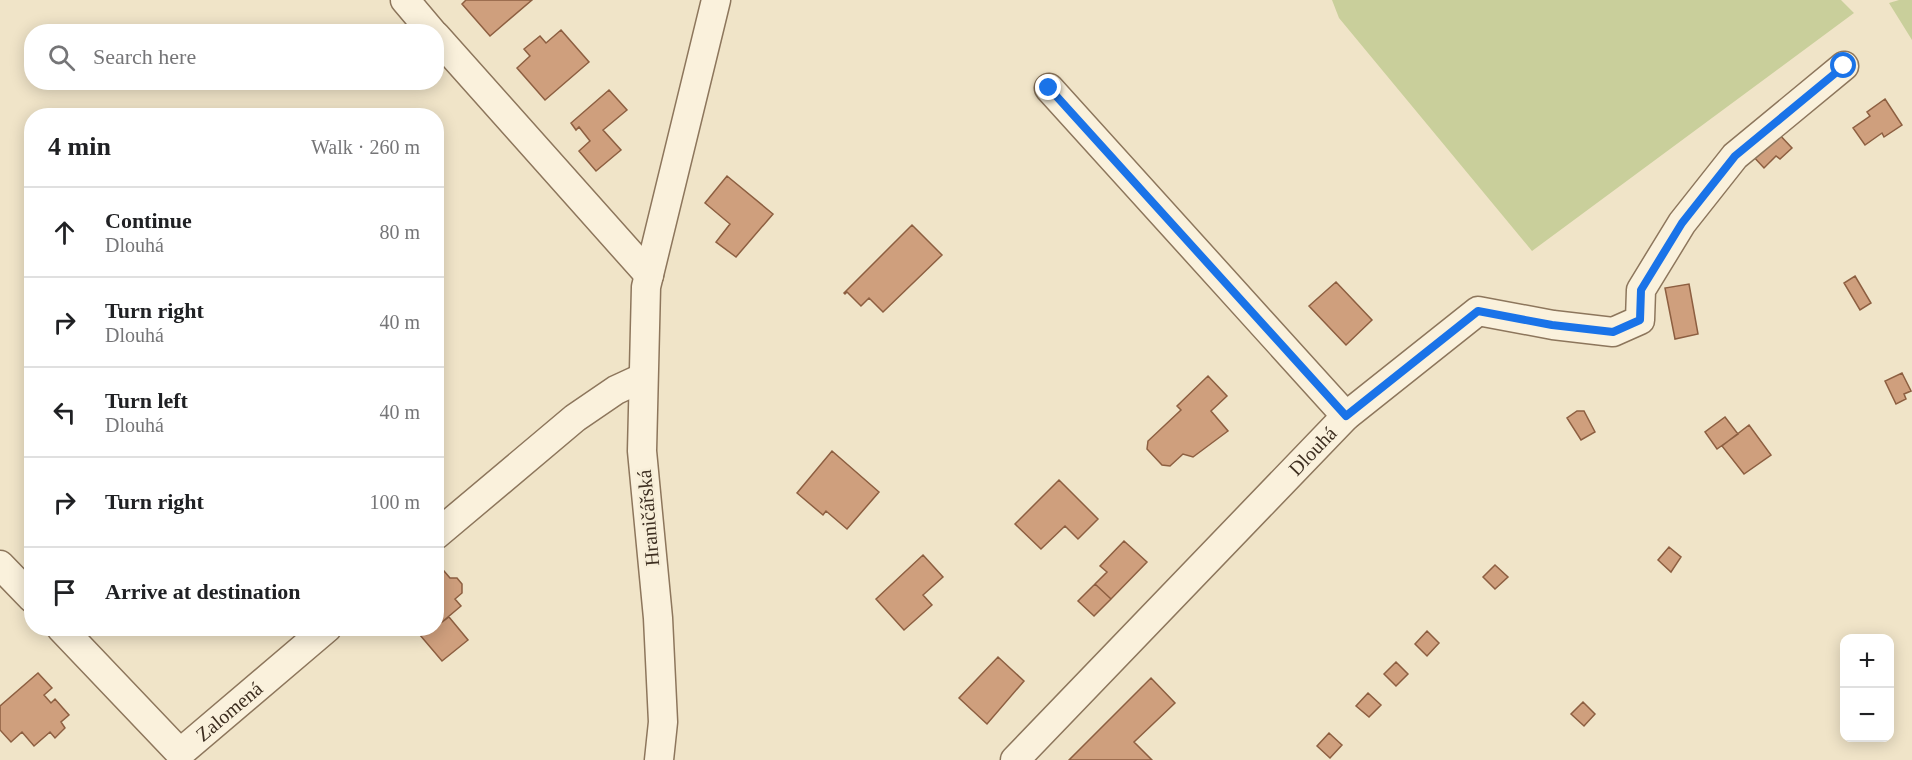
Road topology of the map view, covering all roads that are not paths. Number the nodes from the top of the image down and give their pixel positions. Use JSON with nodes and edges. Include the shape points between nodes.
{"nodes":[{"id":1,"x":405,"y":0,"type":"edge"},
{"id":2,"x":716,"y":0,"type":"edge"},
{"id":3,"x":425,"y":24,"type":"edge"},
{"id":4,"x":444,"y":45,"type":"edge"},
{"id":5,"x":1844,"y":66,"type":"dead end"},
{"id":6,"x":1049,"y":88,"type":"dead end"},
{"id":7,"x":649,"y":275,"type":"junction"},
{"id":8,"x":642,"y":378,"type":"junction"},
{"id":9,"x":1346,"y":416,"type":"junction"},
{"id":10,"x":444,"y":529,"type":"edge"},
{"id":11,"x":0,"y":565,"type":"edge"},
{"id":12,"x":24,"y":589,"type":"edge"},
{"id":13,"x":69,"y":636,"type":"edge"},
{"id":14,"x":318,"y":636,"type":"edge"},
{"id":15,"x":659,"y":760,"type":"edge"},
{"id":16,"x":1015,"y":760,"type":"edge"}],
"edges":[{"from":1,"to":3,"type":"street"},
{"from":2,"to":7,"type":"street","name":"Hraničářská"},
{"from":4,"to":7,"type":"street"},
{"from":5,"to":9,"type":"street","name":"Dlouhá","via":[[1728,164],[1682,223],[1641,290],[1640,320],[1613,332],[1478,311]]},
{"from":6,"to":9,"type":"street"},
{"from":7,"to":8,"type":"street","name":"Hraničářská"},
{"from":8,"to":10,"type":"street","via":[[616,390],[575,418]]},
{"from":8,"to":15,"type":"street","name":"Hraničářská","via":[[642,451],[658,618],[663,722]]},
{"from":9,"to":16,"type":"street","name":"Dlouhá"},
{"from":11,"to":12,"type":"street"},
{"from":13,"to":14,"type":"street","name":"Zalomená","via":[[180,753]]}]}
